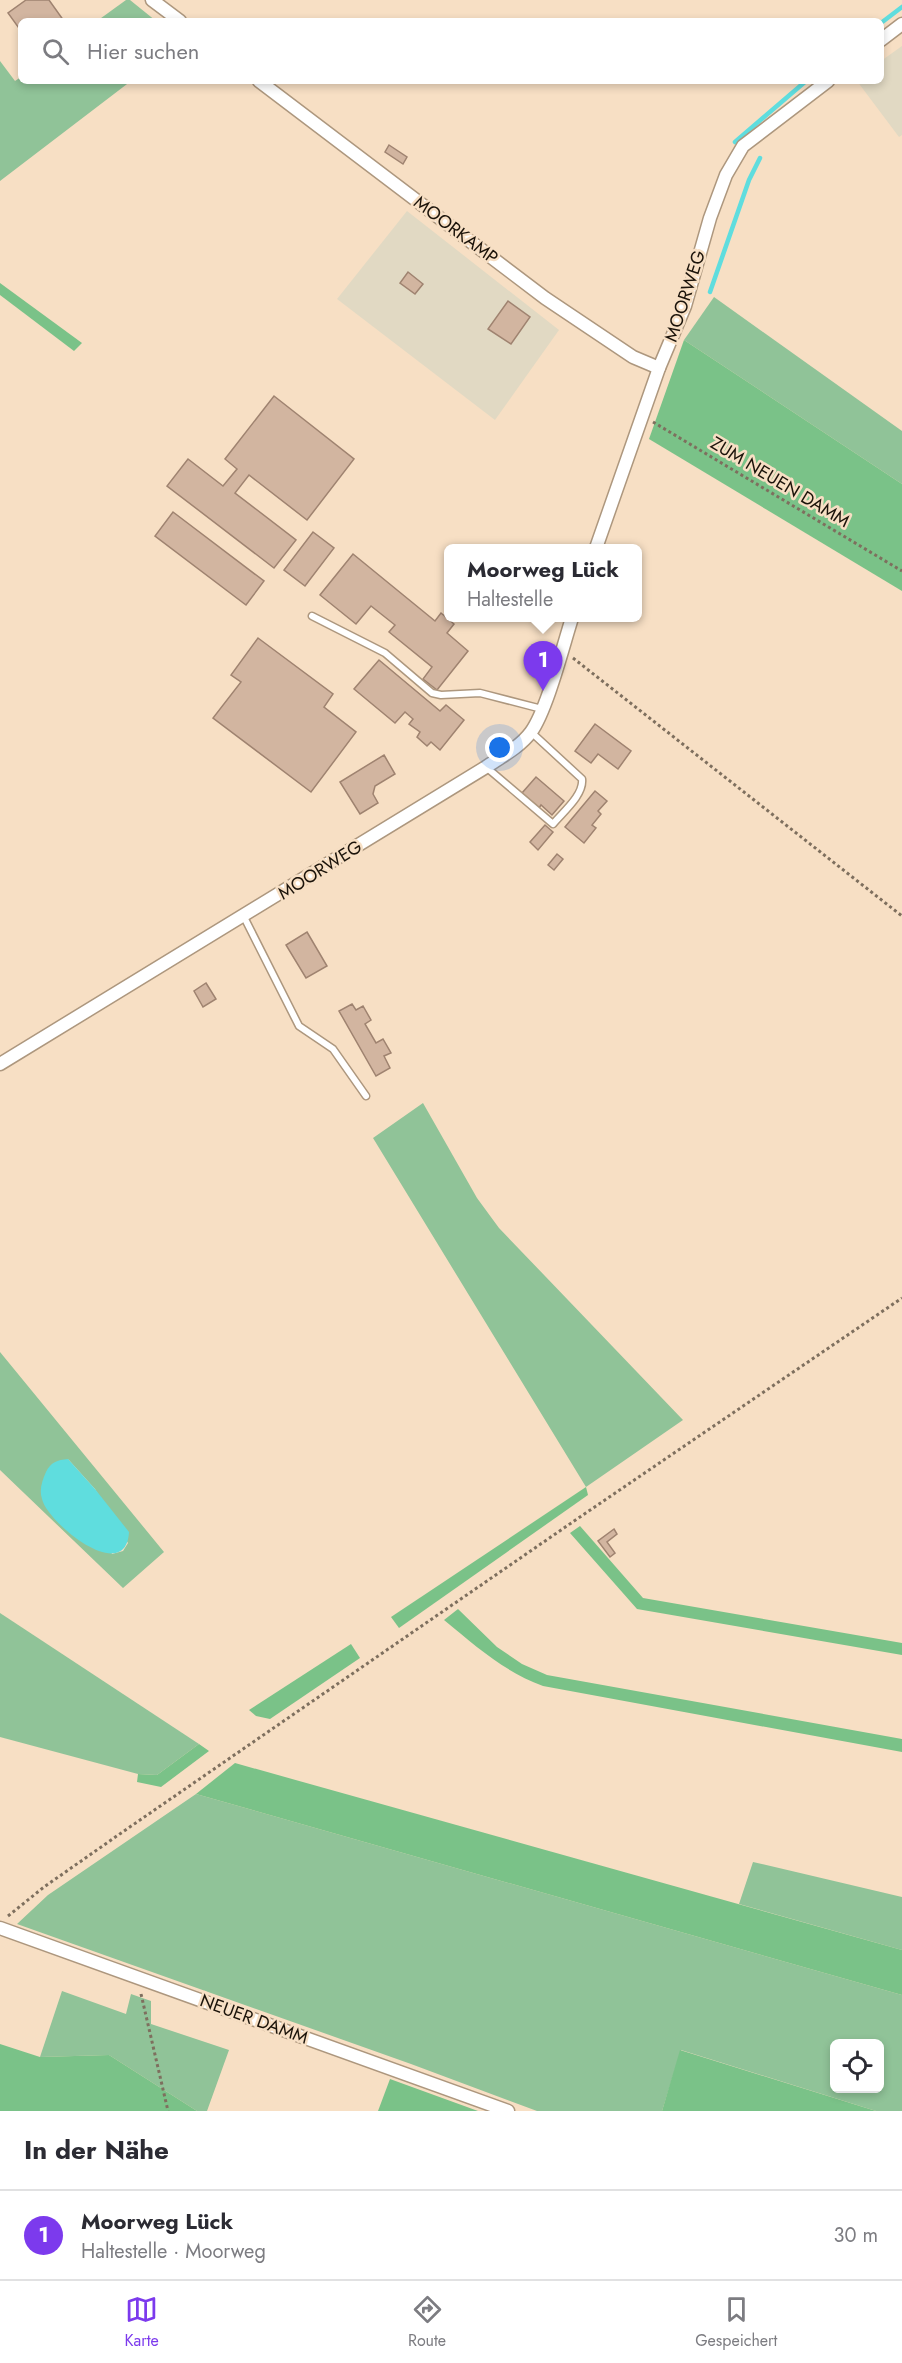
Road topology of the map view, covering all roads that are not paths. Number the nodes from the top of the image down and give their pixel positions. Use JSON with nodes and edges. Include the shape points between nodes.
{"nodes":[{"id":1,"x":152,"y":0,"type":"edge"},
{"id":2,"x":176,"y":18,"type":"edge"},
{"id":3,"x":902,"y":24,"type":"edge"},
{"id":4,"x":884,"y":38,"type":"edge"},
{"id":5,"x":263,"y":84,"type":"edge"},
{"id":6,"x":824,"y":84,"type":"edge"},
{"id":7,"x":659,"y":368,"type":"junction"},
{"id":8,"x":598,"y":544,"type":"edge"},
{"id":9,"x":312,"y":616,"type":"dead end"},
{"id":10,"x":571,"y":622,"type":"edge"},
{"id":11,"x":542,"y":709,"type":"junction"},
{"id":12,"x":531,"y":732,"type":"junction"},
{"id":13,"x":486,"y":767,"type":"junction"},
{"id":14,"x":243,"y":917,"type":"junction"},
{"id":15,"x":0,"y":1064,"type":"edge"},
{"id":16,"x":366,"y":1096,"type":"dead end"},
{"id":17,"x":0,"y":1928,"type":"edge"},
{"id":18,"x":508,"y":2111,"type":"edge"}],
"edges":[{"from":1,"to":2,"type":"street"},
{"from":3,"to":4,"type":"street"},
{"from":5,"to":7,"type":"street","name":"MOORKAMP","via":[[545,298],[633,357]]},
{"from":6,"to":7,"type":"street","name":"MOORWEG","via":[[743,146],[726,175],[685,306]]},
{"from":7,"to":8,"type":"street","name":"MOORWEG"},
{"from":9,"to":11,"type":"lane","via":[[384,654],[432,693],[480,693]]},
{"from":10,"to":11,"type":"street","name":"MOORWEG"},
{"from":11,"to":12,"type":"street","name":"MOORWEG"},
{"from":12,"to":13,"type":"street","name":"MOORWEG"},
{"from":12,"to":13,"type":"lane","via":[[582,779],[578,794],[553,824]]},
{"from":13,"to":14,"type":"street","name":"MOORWEG"},
{"from":14,"to":15,"type":"street","name":"MOORWEG"},
{"from":14,"to":16,"type":"lane","via":[[299,1026],[333,1049]]},
{"from":17,"to":18,"type":"street","name":"NEUER DAMM"}]}
